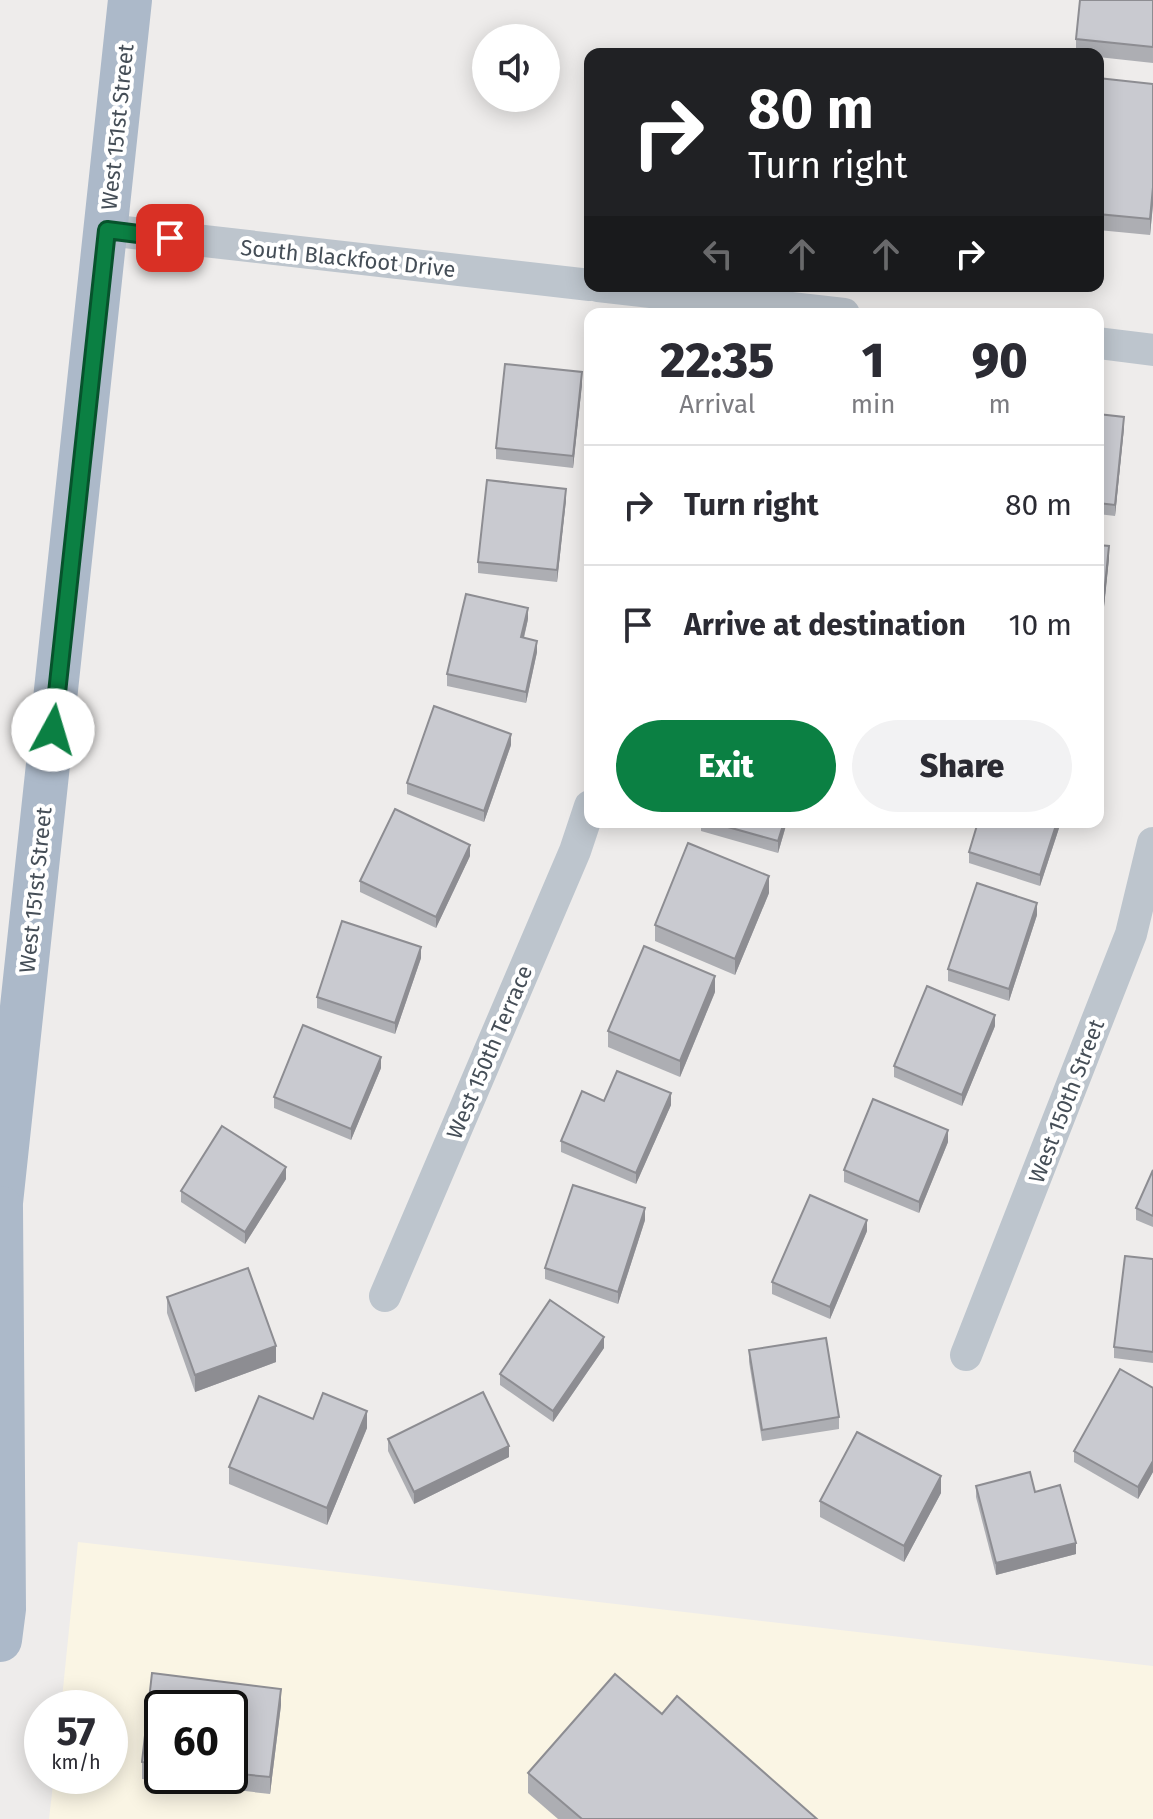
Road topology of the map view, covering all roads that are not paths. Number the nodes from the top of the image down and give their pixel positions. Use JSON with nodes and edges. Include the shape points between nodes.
{"nodes":[{"id":1,"x":130,"y":0,"type":"edge"},
{"id":2,"x":107,"y":230,"type":"junction"},
{"id":3,"x":584,"y":284,"type":"edge"},
{"id":4,"x":625,"y":292,"type":"edge"},
{"id":5,"x":683,"y":305,"type":"edge"},
{"id":6,"x":737,"y":308,"type":"edge"},
{"id":7,"x":1104,"y":344,"type":"edge"},
{"id":8,"x":1153,"y":350,"type":"edge"},
{"id":9,"x":584,"y":823,"type":"edge"},
{"id":10,"x":1153,"y":843,"type":"edge"},
{"id":11,"x":0,"y":1210,"type":"edge"},
{"id":12,"x":385,"y":1296,"type":"dead end"},
{"id":13,"x":966,"y":1355,"type":"dead end"},
{"id":14,"x":1,"y":1619,"type":"edge"}],
"edges":[{"from":1,"to":2,"type":"main road","name":"West 151st Street"},
{"from":2,"to":3,"type":"street","name":"South Blackfoot Drive"},
{"from":2,"to":11,"type":"main road","name":"West 151st Street"},
{"from":4,"to":5,"type":"street"},
{"from":5,"to":6,"type":"street"},
{"from":7,"to":8,"type":"street"},
{"from":9,"to":12,"type":"street","name":"West 150th Terrace"},
{"from":10,"to":13,"type":"street","name":"West 150th Street","via":[[1131,934]]},
{"from":11,"to":14,"type":"main road","name":"West 151st Street"}]}
